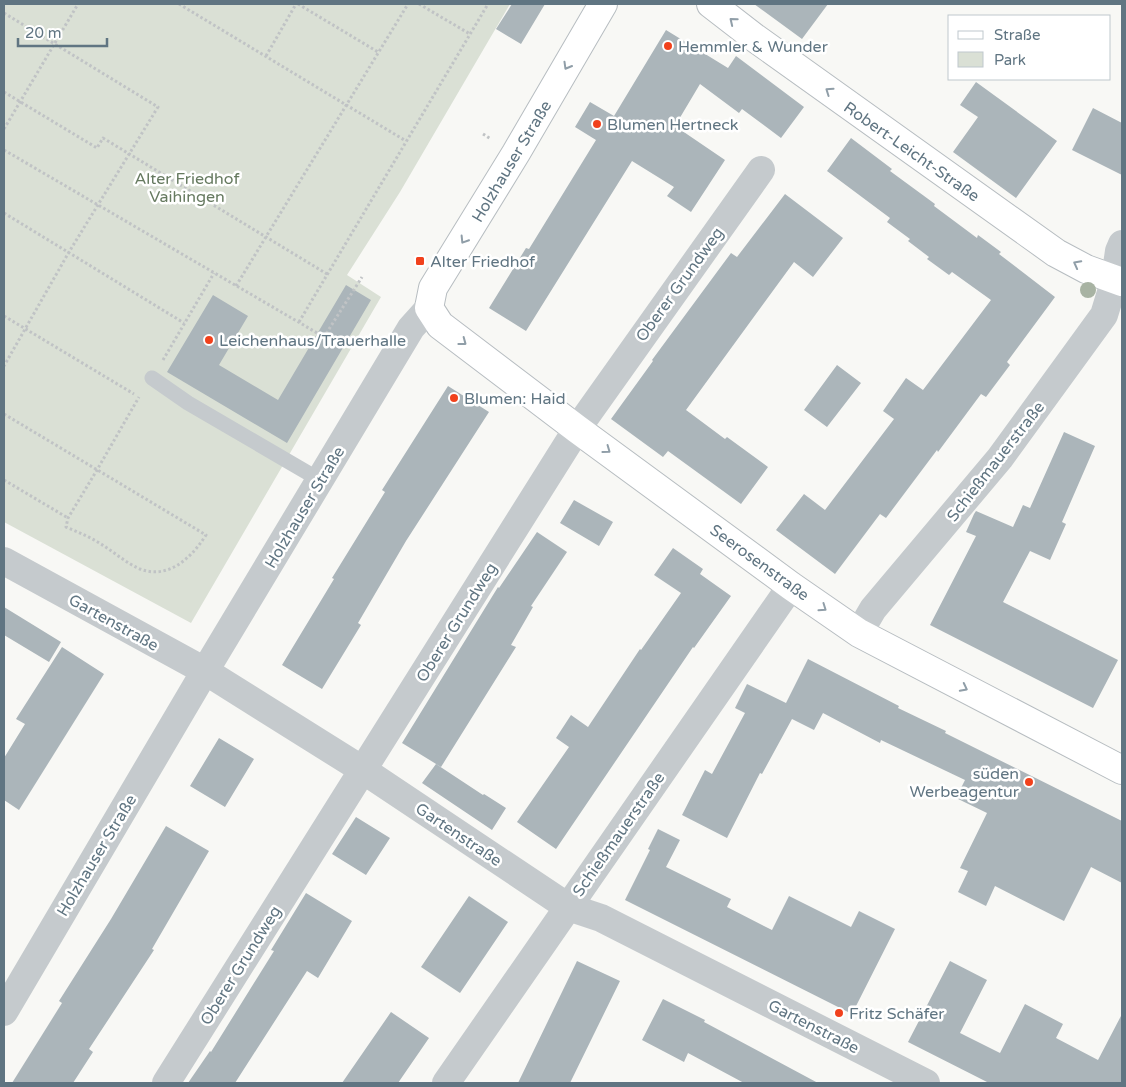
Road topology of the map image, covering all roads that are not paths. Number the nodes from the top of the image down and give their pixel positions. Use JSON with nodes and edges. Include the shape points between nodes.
{"nodes":[{"id":1,"x":603,"y":4,"type":"edge"},
{"id":2,"x":711,"y":4,"type":"edge"},
{"id":3,"x":761,"y":170,"type":"dead end"},
{"id":4,"x":1122,"y":244,"type":"edge"},
{"id":5,"x":1119,"y":281,"type":"edge"},
{"id":6,"x":429,"y":308,"type":"junction"},
{"id":7,"x":152,"y":378,"type":"road end"},
{"id":8,"x":577,"y":429,"type":"junction"},
{"id":9,"x":320,"y":480,"type":"junction"},
{"id":10,"x":4,"y":562,"type":"edge"},
{"id":11,"x":791,"y":586,"type":"junction"},
{"id":12,"x":859,"y":633,"type":"junction"},
{"id":13,"x":205,"y":671,"type":"junction"},
{"id":14,"x":363,"y":770,"type":"junction"},
{"id":15,"x":1122,"y":770,"type":"edge"},
{"id":16,"x":568,"y":907,"type":"junction"},
{"id":17,"x":4,"y":1012,"type":"edge"},
{"id":18,"x":166,"y":1083,"type":"edge"},
{"id":19,"x":446,"y":1083,"type":"edge"},
{"id":20,"x":926,"y":1083,"type":"edge"}],
"edges":[{"from":1,"to":6,"type":"street","name":"Holzhauser Straße","one_way":true,"via":[[433,288]]},
{"from":5,"to":2,"type":"street","name":"Robert-Leicht-Straße","one_way":true,"via":[[1056,253]]},
{"from":3,"to":8,"type":"street","name":"Oberer Grundweg"},
{"from":4,"to":5,"type":"street","name":"Schießmauerstraße"},
{"from":5,"to":12,"type":"street","name":"Schießmauerstraße","via":[[1099,323],[1000,458],[873,609]]},
{"from":6,"to":8,"type":"street","name":"Seerosenstraße","one_way":true,"via":[[440,325]]},
{"from":6,"to":9,"type":"street","name":"Holzhauser Straße","via":[[411,328]]},
{"from":7,"to":9,"type":"lane","via":[[188,403]]},
{"from":8,"to":11,"type":"street","name":"Seerosenstraße","one_way":true},
{"from":8,"to":14,"type":"street","name":"Oberer Grundweg"},
{"from":9,"to":13,"type":"street","name":"Holzhauser Straße"},
{"from":10,"to":13,"type":"street","name":"Gartenstraße"},
{"from":11,"to":12,"type":"street","name":"Seerosenstraße","one_way":true},
{"from":11,"to":16,"type":"street","name":"Schießmauerstraße"},
{"from":12,"to":15,"type":"street","name":"Seerosenstraße","one_way":true},
{"from":13,"to":14,"type":"street","name":"Gartenstraße"},
{"from":13,"to":17,"type":"street","name":"Holzhauser Straße"},
{"from":14,"to":16,"type":"street","name":"Gartenstraße"},
{"from":14,"to":18,"type":"street","name":"Oberer Grundweg"},
{"from":16,"to":19,"type":"street","name":"Schießmauerstraße"},
{"from":16,"to":20,"type":"street","name":"Gartenstraße","via":[[601,918]]}]}
